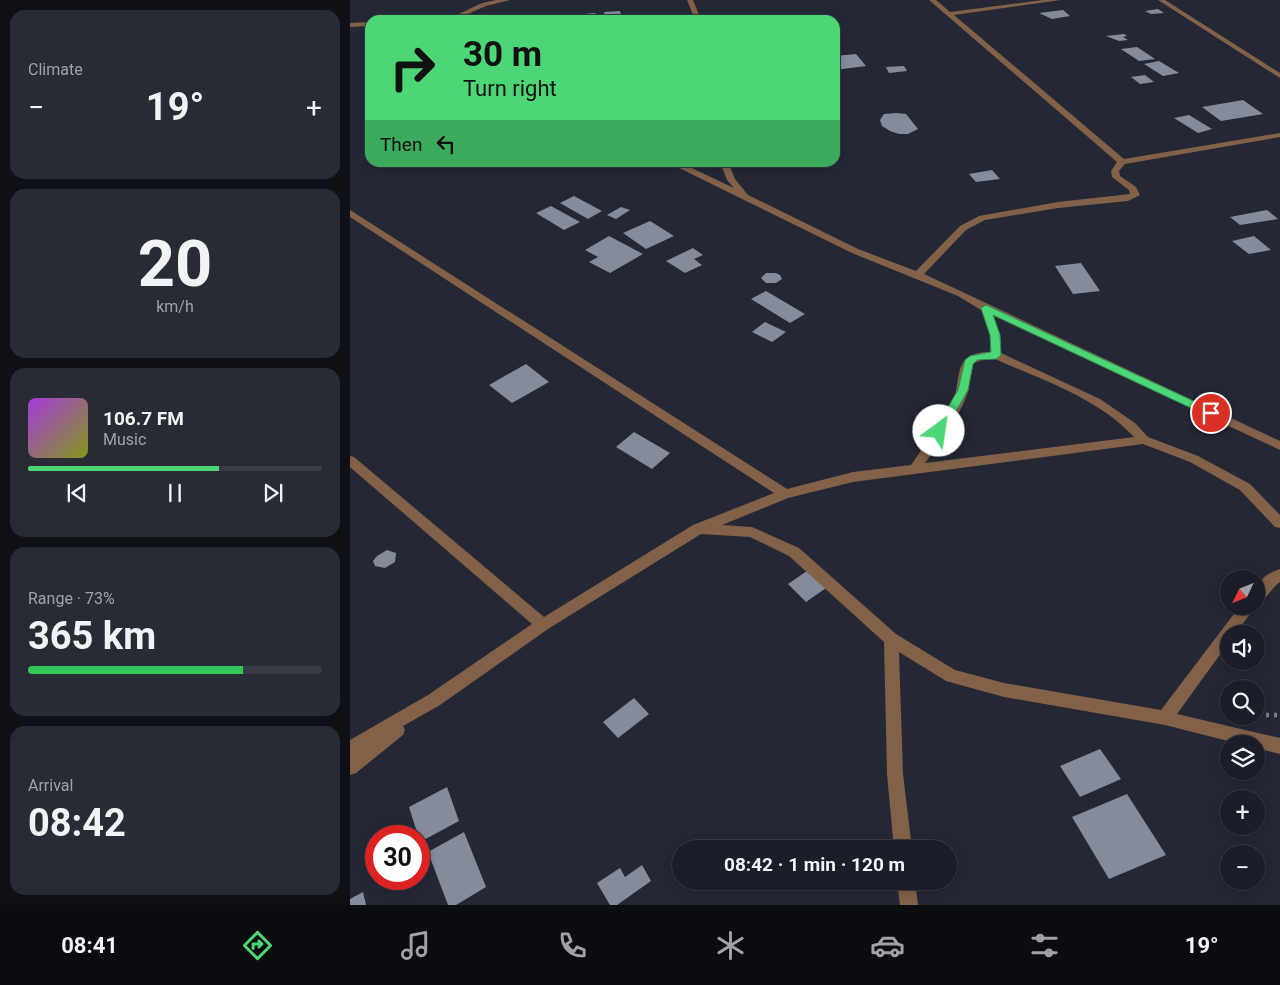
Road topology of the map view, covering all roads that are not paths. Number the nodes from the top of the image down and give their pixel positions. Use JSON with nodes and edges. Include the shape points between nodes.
{"nodes":[{"id":1,"x":507,"y":0,"type":"edge"},
{"id":2,"x":690,"y":0,"type":"edge"},
{"id":3,"x":932,"y":0,"type":"edge"},
{"id":4,"x":1058,"y":0,"type":"edge"},
{"id":5,"x":1161,"y":0,"type":"edge"},
{"id":6,"x":947,"y":14,"type":"junction"},
{"id":7,"x":460,"y":15,"type":"edge"},
{"id":8,"x":695,"y":15,"type":"edge"},
{"id":9,"x":350,"y":24,"type":"edge"},
{"id":10,"x":365,"y":24,"type":"edge"},
{"id":11,"x":1280,"y":76,"type":"edge"},
{"id":12,"x":1280,"y":135,"type":"edge"},
{"id":13,"x":1122,"y":162,"type":"junction"},
{"id":14,"x":681,"y":167,"type":"edge"},
{"id":15,"x":726,"y":167,"type":"edge"},
{"id":16,"x":747,"y":198,"type":"junction"},
{"id":17,"x":350,"y":213,"type":"edge"},
{"id":18,"x":918,"y":274,"type":"junction"},
{"id":19,"x":986,"y":308,"type":"junction"},
{"id":20,"x":996,"y":355,"type":"junction"},
{"id":21,"x":1144,"y":440,"type":"junction"},
{"id":22,"x":1280,"y":446,"type":"edge"},
{"id":23,"x":350,"y":460,"type":"edge"},
{"id":24,"x":914,"y":470,"type":"junction"},
{"id":25,"x":785,"y":494,"type":"junction"},
{"id":26,"x":1280,"y":523,"type":"edge"},
{"id":27,"x":698,"y":529,"type":"junction"},
{"id":28,"x":1280,"y":575,"type":"edge"},
{"id":29,"x":1265,"y":587,"type":"edge"},
{"id":30,"x":1242,"y":615,"type":"edge"},
{"id":31,"x":543,"y":625,"type":"junction"},
{"id":32,"x":892,"y":639,"type":"junction"},
{"id":33,"x":434,"y":700,"type":"junction"},
{"id":34,"x":1165,"y":718,"type":"junction"},
{"id":35,"x":1280,"y":746,"type":"edge"},
{"id":36,"x":350,"y":749,"type":"edge"},
{"id":37,"x":350,"y":766,"type":"edge"},
{"id":38,"x":902,"y":840,"type":"edge"},
{"id":39,"x":907,"y":890,"type":"edge"},
{"id":40,"x":909,"y":905,"type":"edge"}],
"edges":[{"from":1,"to":7,"type":"street","via":[[484,4]]},
{"from":2,"to":8,"type":"street"},
{"from":3,"to":6,"type":"street"},
{"from":4,"to":6,"type":"street"},
{"from":5,"to":11,"type":"street"},
{"from":6,"to":13,"type":"street"},
{"from":9,"to":10,"type":"street"},
{"from":12,"to":13,"type":"street"},
{"from":13,"to":18,"type":"street","via":[[1115,171],[1116,178],[1133,189],[1135,194],[1128,198],[982,218],[963,228]]},
{"from":14,"to":16,"type":"street"},
{"from":15,"to":16,"type":"street","via":[[731,180]]},
{"from":16,"to":18,"type":"street","via":[[854,251]]},
{"from":17,"to":25,"type":"street"},
{"from":18,"to":19,"type":"street"},
{"from":19,"to":20,"type":"street","via":[[995,335]]},
{"from":19,"to":22,"type":"street"},
{"from":20,"to":21,"type":"street","via":[[1103,405],[1134,427]]},
{"from":20,"to":24,"type":"street","via":[[974,358],[968,363],[963,390]]},
{"from":21,"to":24,"type":"street"},
{"from":21,"to":26,"type":"street","via":[[1194,459],[1245,487]]},
{"from":23,"to":31,"type":"street"},
{"from":24,"to":25,"type":"street","via":[[853,477]]},
{"from":25,"to":27,"type":"street"},
{"from":27,"to":31,"type":"street"},
{"from":27,"to":32,"type":"street","via":[[752,532],[794,552]]},
{"from":28,"to":29,"type":"street"},
{"from":30,"to":34,"type":"street"},
{"from":31,"to":33,"type":"street"},
{"from":32,"to":34,"type":"street","via":[[951,676],[1004,690]]},
{"from":32,"to":38,"type":"street","via":[[895,774]]},
{"from":33,"to":36,"type":"street"},
{"from":33,"to":37,"type":"street"},
{"from":34,"to":35,"type":"street"},
{"from":39,"to":40,"type":"street"}]}
